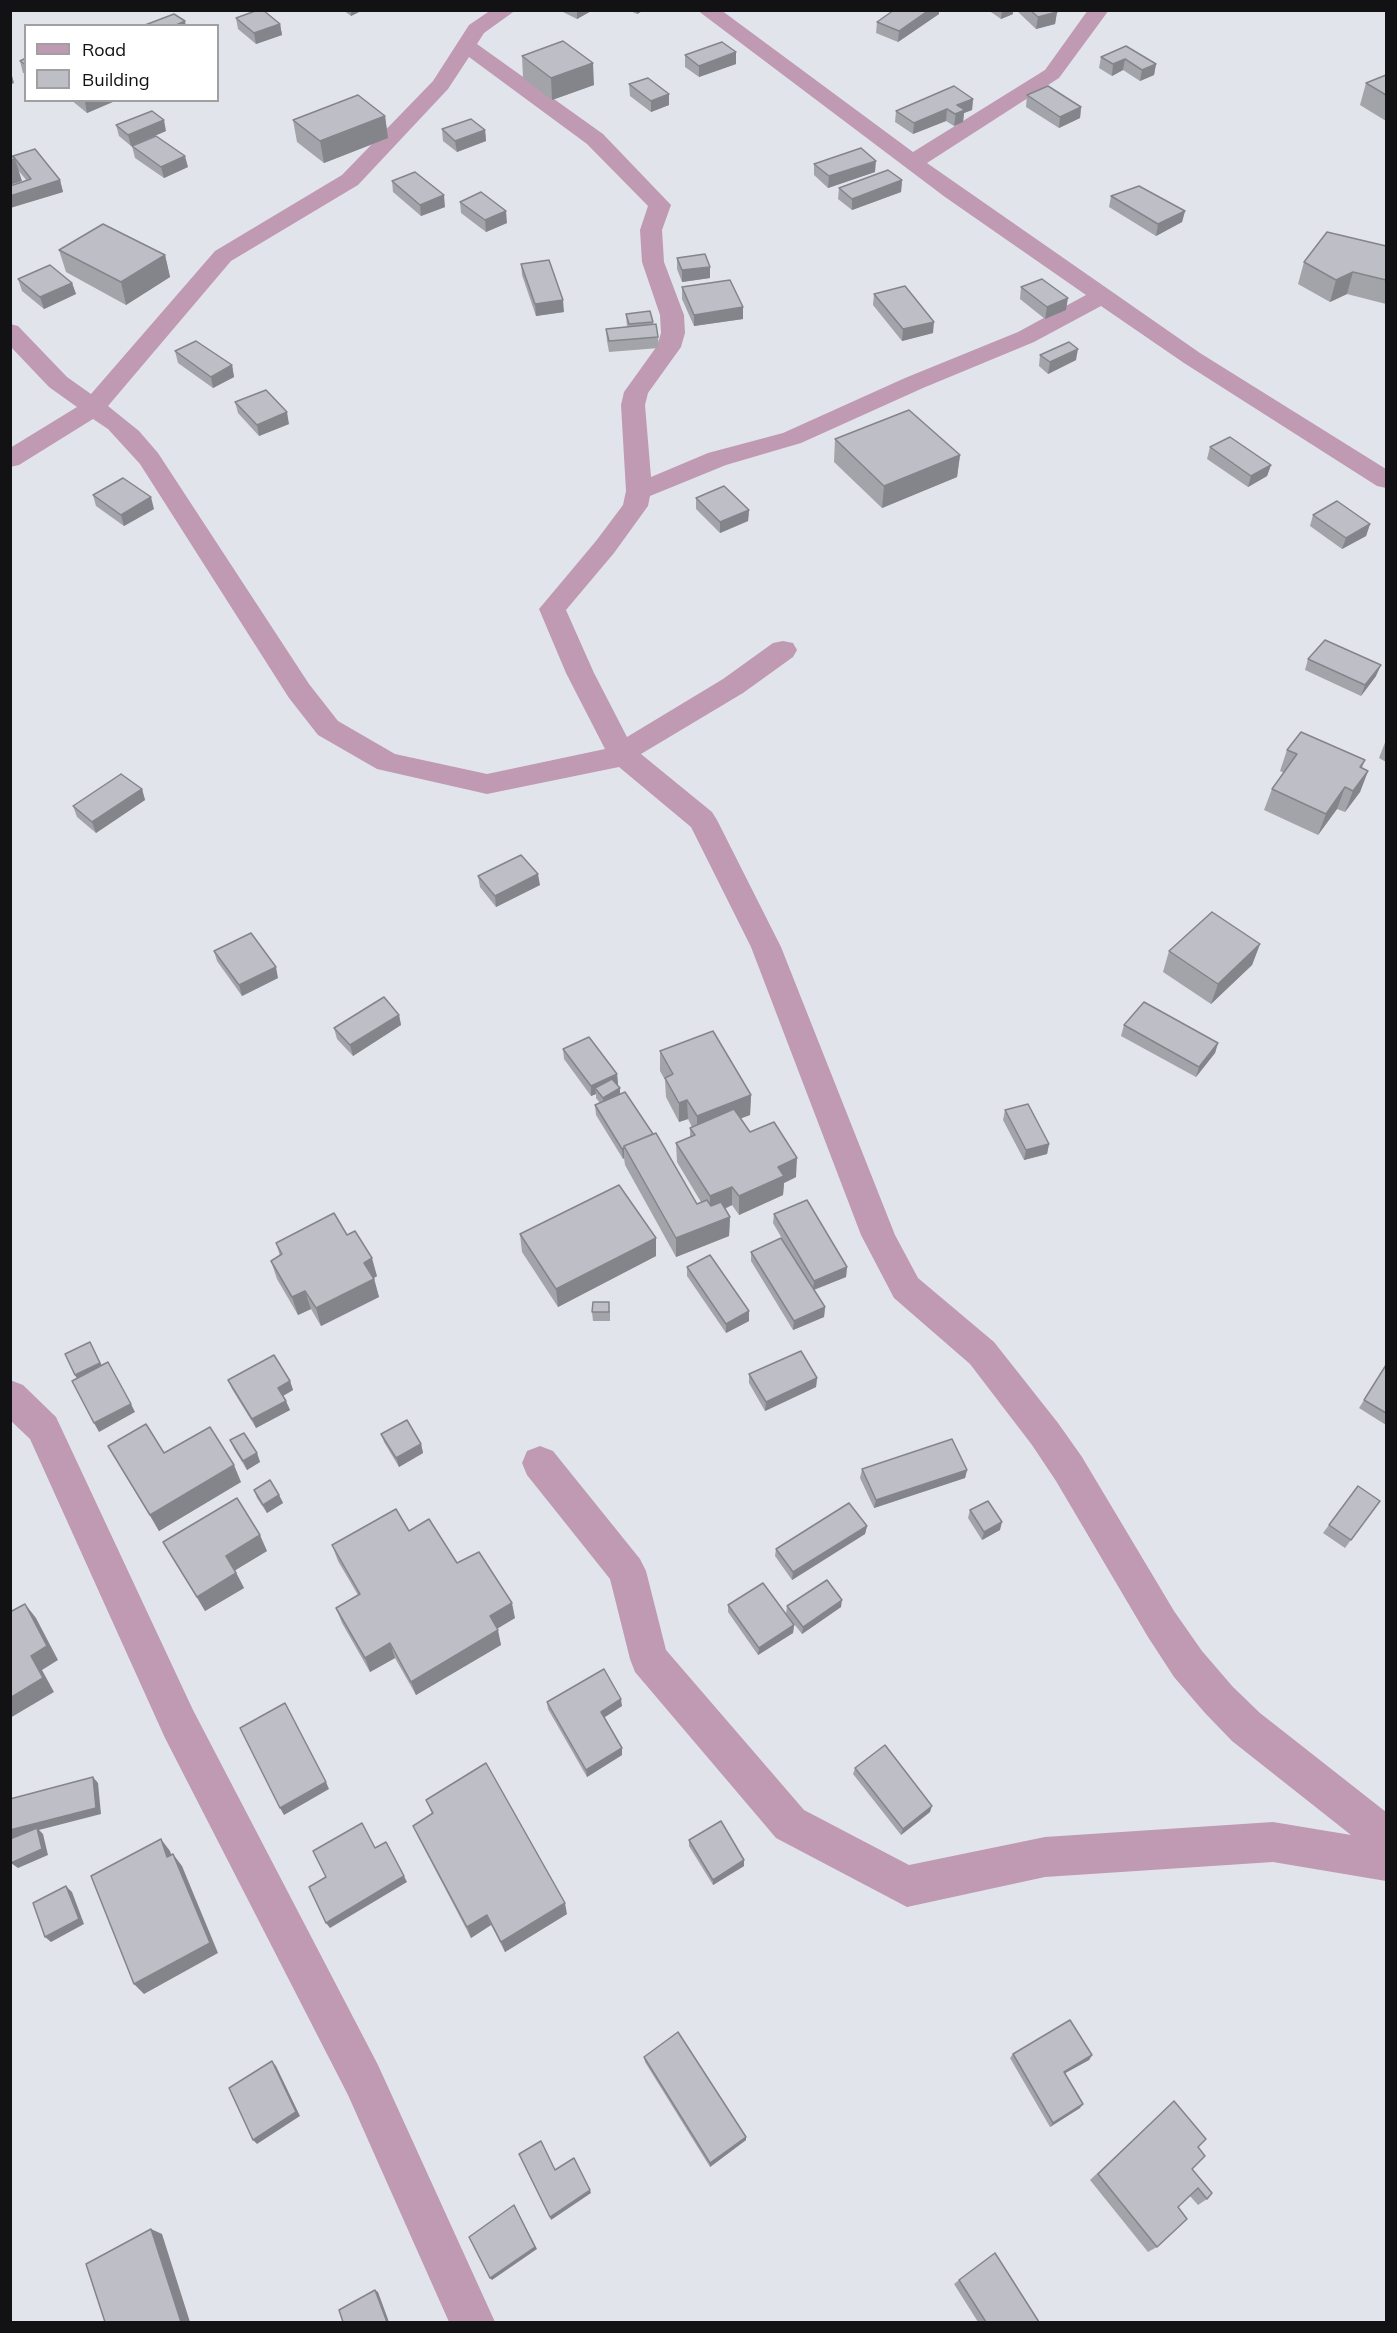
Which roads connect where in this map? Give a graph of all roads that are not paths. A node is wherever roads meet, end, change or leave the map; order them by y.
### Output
1 (506, 10) edge
2 (707, 10) edge
3 (1099, 10) edge
4 (466, 45) junction
5 (913, 162) junction
6 (1102, 296) junction
7 (10, 331) edge
8 (93, 408) junction
9 (10, 459) edge
10 (1386, 480) edge
11 (639, 491) junction
12 (783, 650) dead end
13 (621, 753) junction
14 (10, 1396) edge
15 (540, 1463) dead end
16 (1386, 1837) edge
17 (1386, 1861) edge
18 (472, 2322) edge

1 - 4 street
2 - 5 street
3 - 5 street
4 - 8 street
4 - 11 street
5 - 6 street
6 - 10 street
6 - 11 street
7 - 8 street
8 - 9 street
8 - 13 street
11 - 13 street
12 - 13 street
13 - 16 street
14 - 18 street
15 - 17 street

